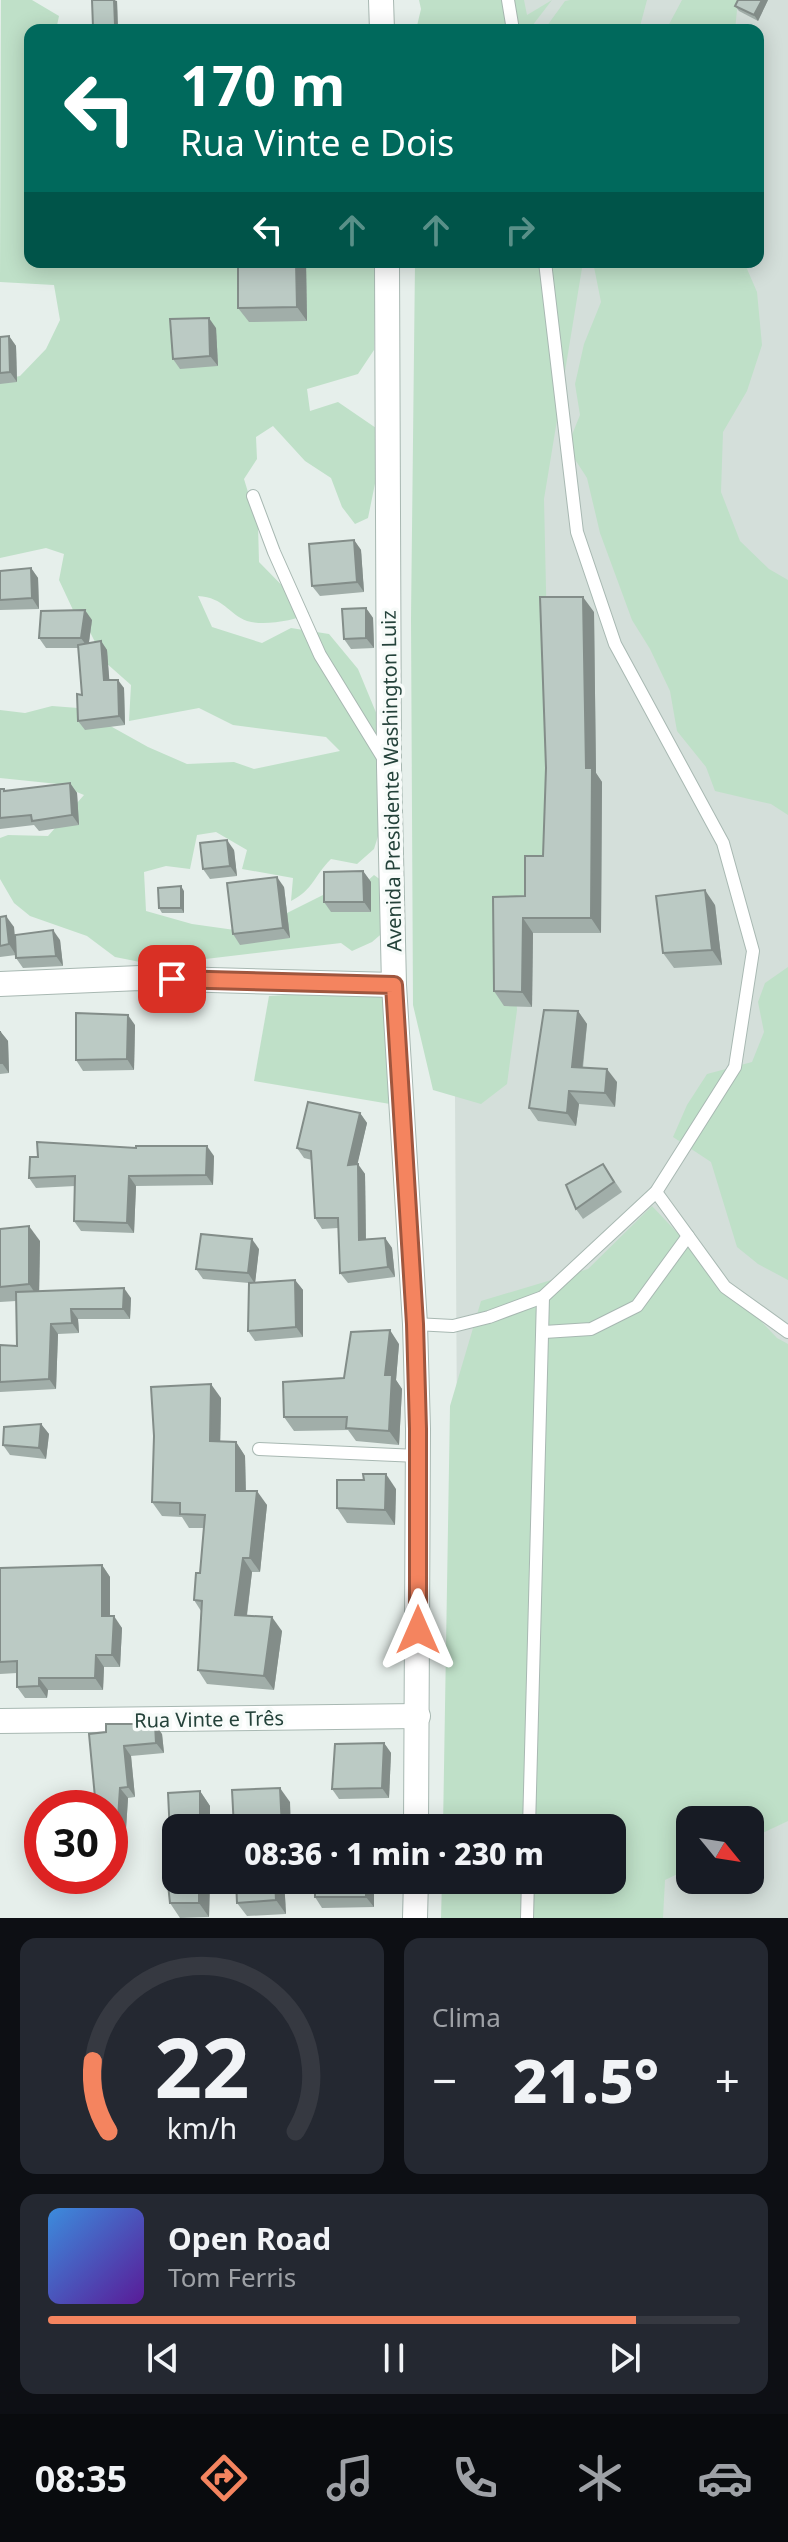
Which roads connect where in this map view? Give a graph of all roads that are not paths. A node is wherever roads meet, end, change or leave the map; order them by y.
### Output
1 (381, 0) edge
2 (508, 0) edge
3 (382, 24) edge
4 (512, 24) edge
5 (387, 268) edge
6 (546, 268) edge
7 (253, 496) dead end
8 (389, 767) junction
9 (0, 984) edge
10 (394, 985) junction
11 (656, 1192) junction
12 (688, 1236) junction
13 (543, 1297) junction
14 (415, 1324) junction
15 (544, 1332) junction
16 (788, 1332) edge
17 (259, 1449) dead end
18 (418, 1456) junction
19 (418, 1716) junction
20 (0, 1721) edge
21 (416, 1814) edge
22 (529, 1814) edge
23 (416, 1894) edge
24 (528, 1894) edge
25 (415, 1918) edge
26 (527, 1918) edge

1 - 3 street
2 - 4 lane
5 - 8 street, Avenida Presidente Washington Luiz
6 - 11 lane
7 - 8 lane
8 - 10 street, Avenida Presidente Washington Luiz
9 - 10 street
10 - 14 street, Avenida Presidente Washington Luiz
11 - 12 lane
11 - 13 lane
12 - 15 lane
12 - 16 lane
13 - 14 lane
13 - 15 lane
14 - 18 street, Avenida Presidente Washington Luiz
15 - 22 lane
17 - 18 lane
18 - 19 street, Avenida Presidente Washington Luiz
19 - 20 street, Rua Vinte e Três
19 - 21 street, Avenida Presidente Washington Luiz
23 - 25 street
24 - 26 lane

